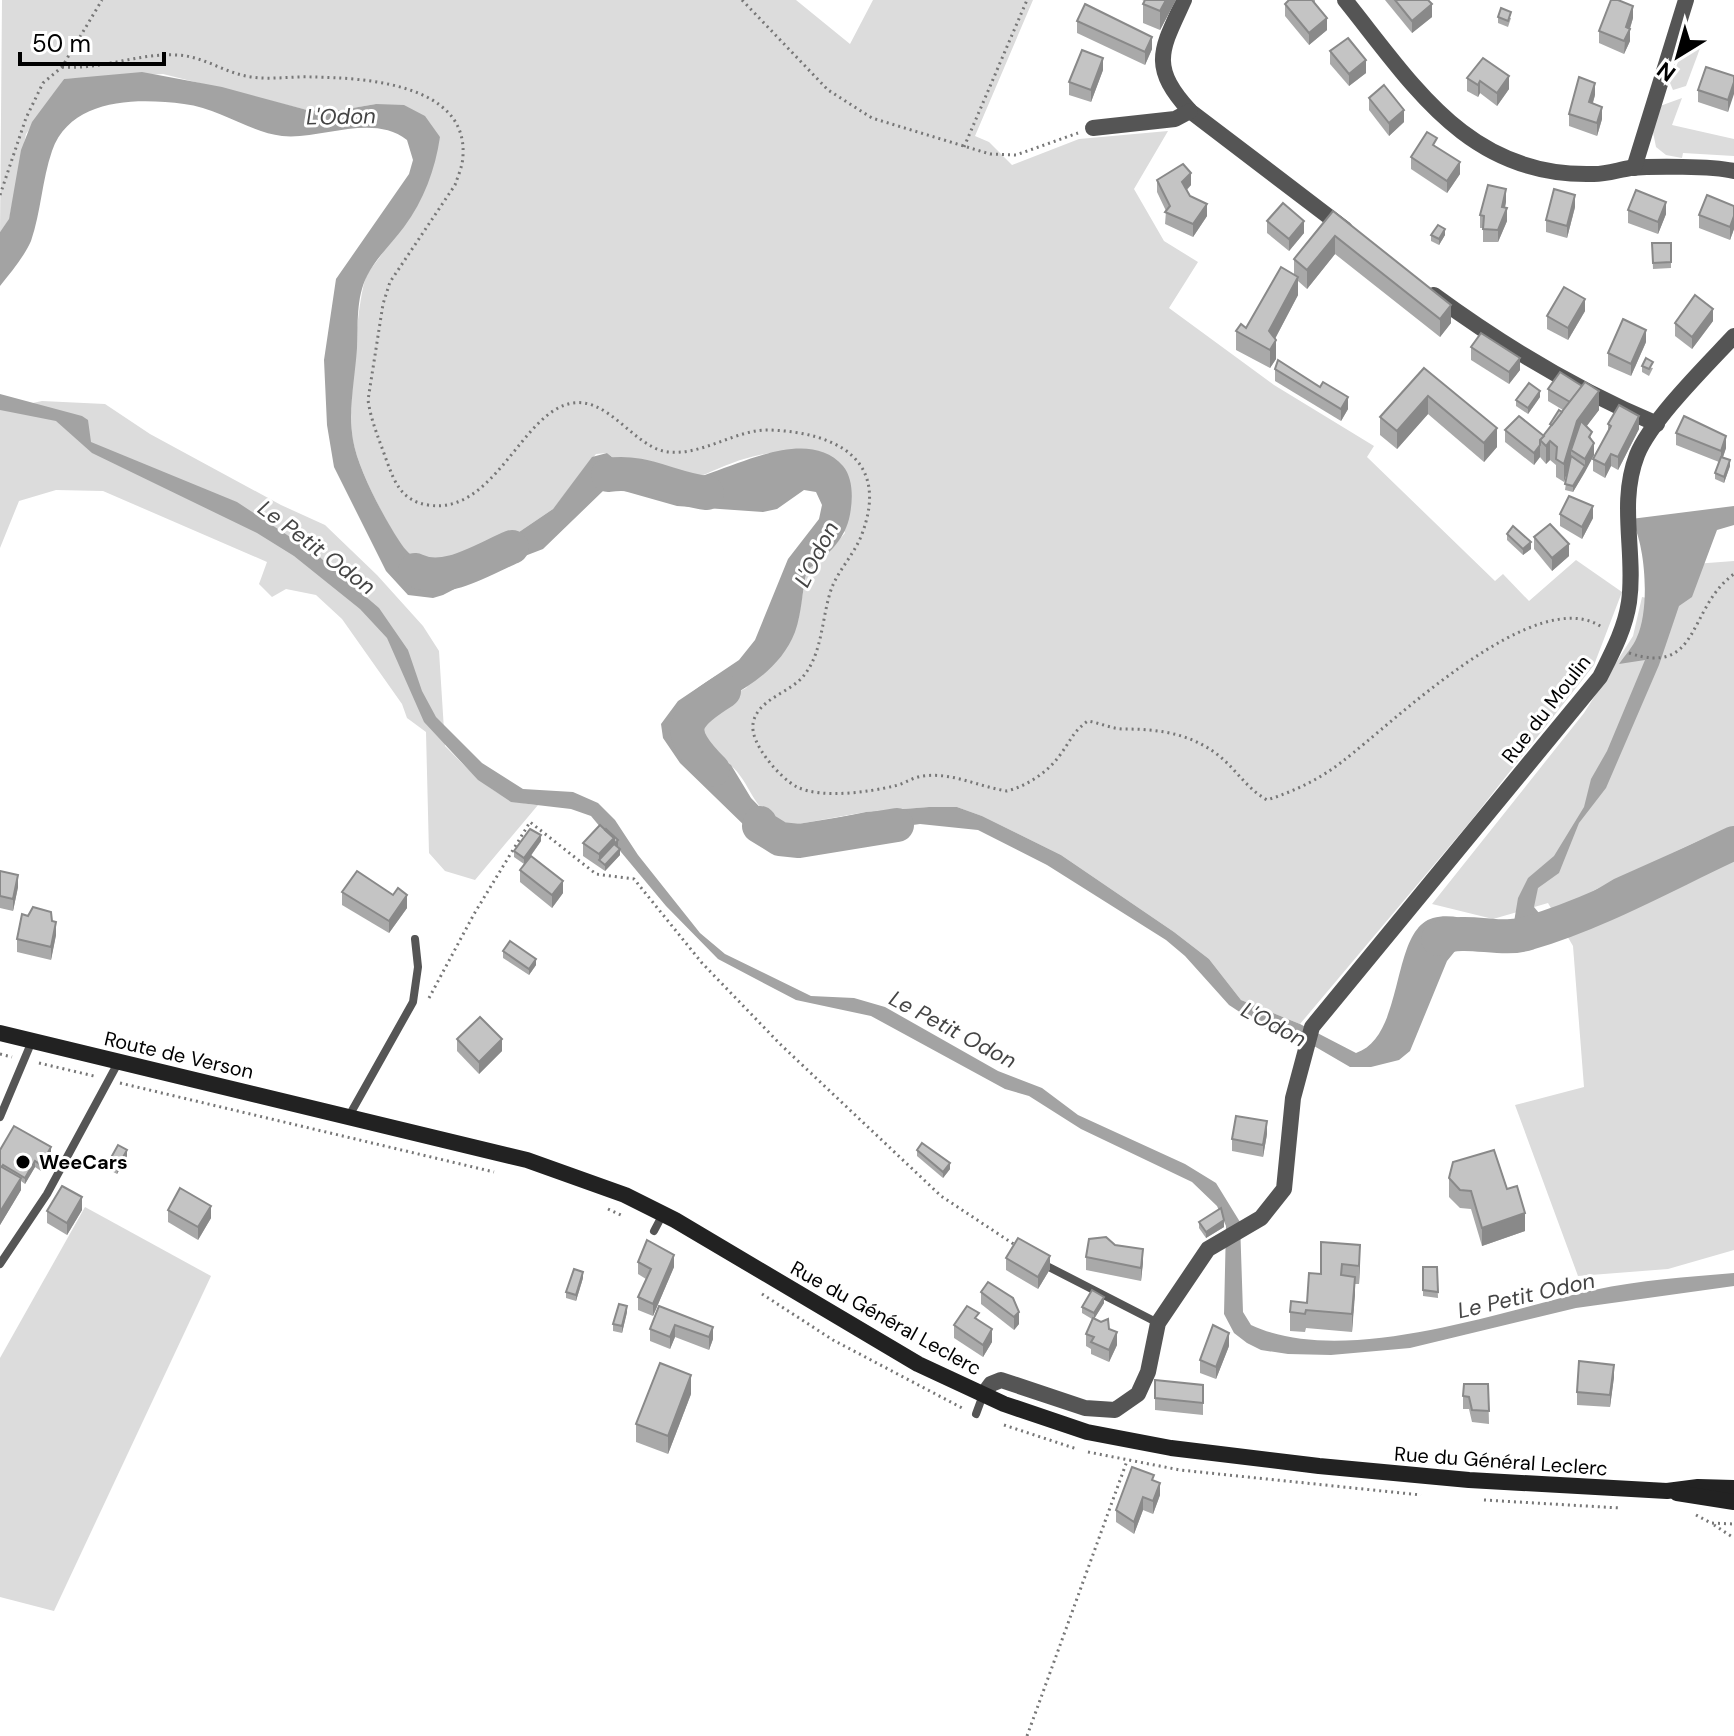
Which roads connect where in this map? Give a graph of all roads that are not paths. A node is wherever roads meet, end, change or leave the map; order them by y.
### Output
1 (1184, 0) edge
2 (1345, 0) edge
3 (1686, 0) edge
4 (1190, 111) junction
5 (1093, 128) road end
6 (1634, 168) junction
7 (1734, 171) edge
8 (1357, 238) edge
9 (1416, 282) edge
10 (1734, 336) edge
11 (1657, 424) junction
12 (415, 939) dead end
13 (0, 1033) edge
14 (32, 1041) junction
15 (119, 1061) junction
16 (349, 1116) junction
17 (0, 1117) edge
18 (663, 1214) junction
19 (654, 1231) road end
20 (0, 1264) edge
21 (1045, 1265) edge
22 (1158, 1323) junction
23 (983, 1395) junction
24 (976, 1414) road end
25 (1734, 1488) edge
26 (1667, 1491) junction
27 (1734, 1502) edge

1 - 4 street
2 - 6 street
3 - 6 street
4 - 5 street
4 - 8 street
6 - 7 street
9 - 11 street
10 - 11 street, Rue du Moulin
11 - 22 street, Rue du Moulin
12 - 16 lane
13 - 14 main road, Route de Verson
14 - 15 main road, Route de Verson
14 - 17 lane
15 - 16 main road, Route de Verson
15 - 20 lane
16 - 18 main road, Rue du Général Leclerc
18 - 19 lane
18 - 23 main road, Rue du Général Leclerc
21 - 22 lane
22 - 23 street
23 - 24 lane
23 - 26 main road, Rue du Général Leclerc
25 - 26 main road, Rue du Général Leclerc
26 - 27 main road, Rue du Général Leclerc

